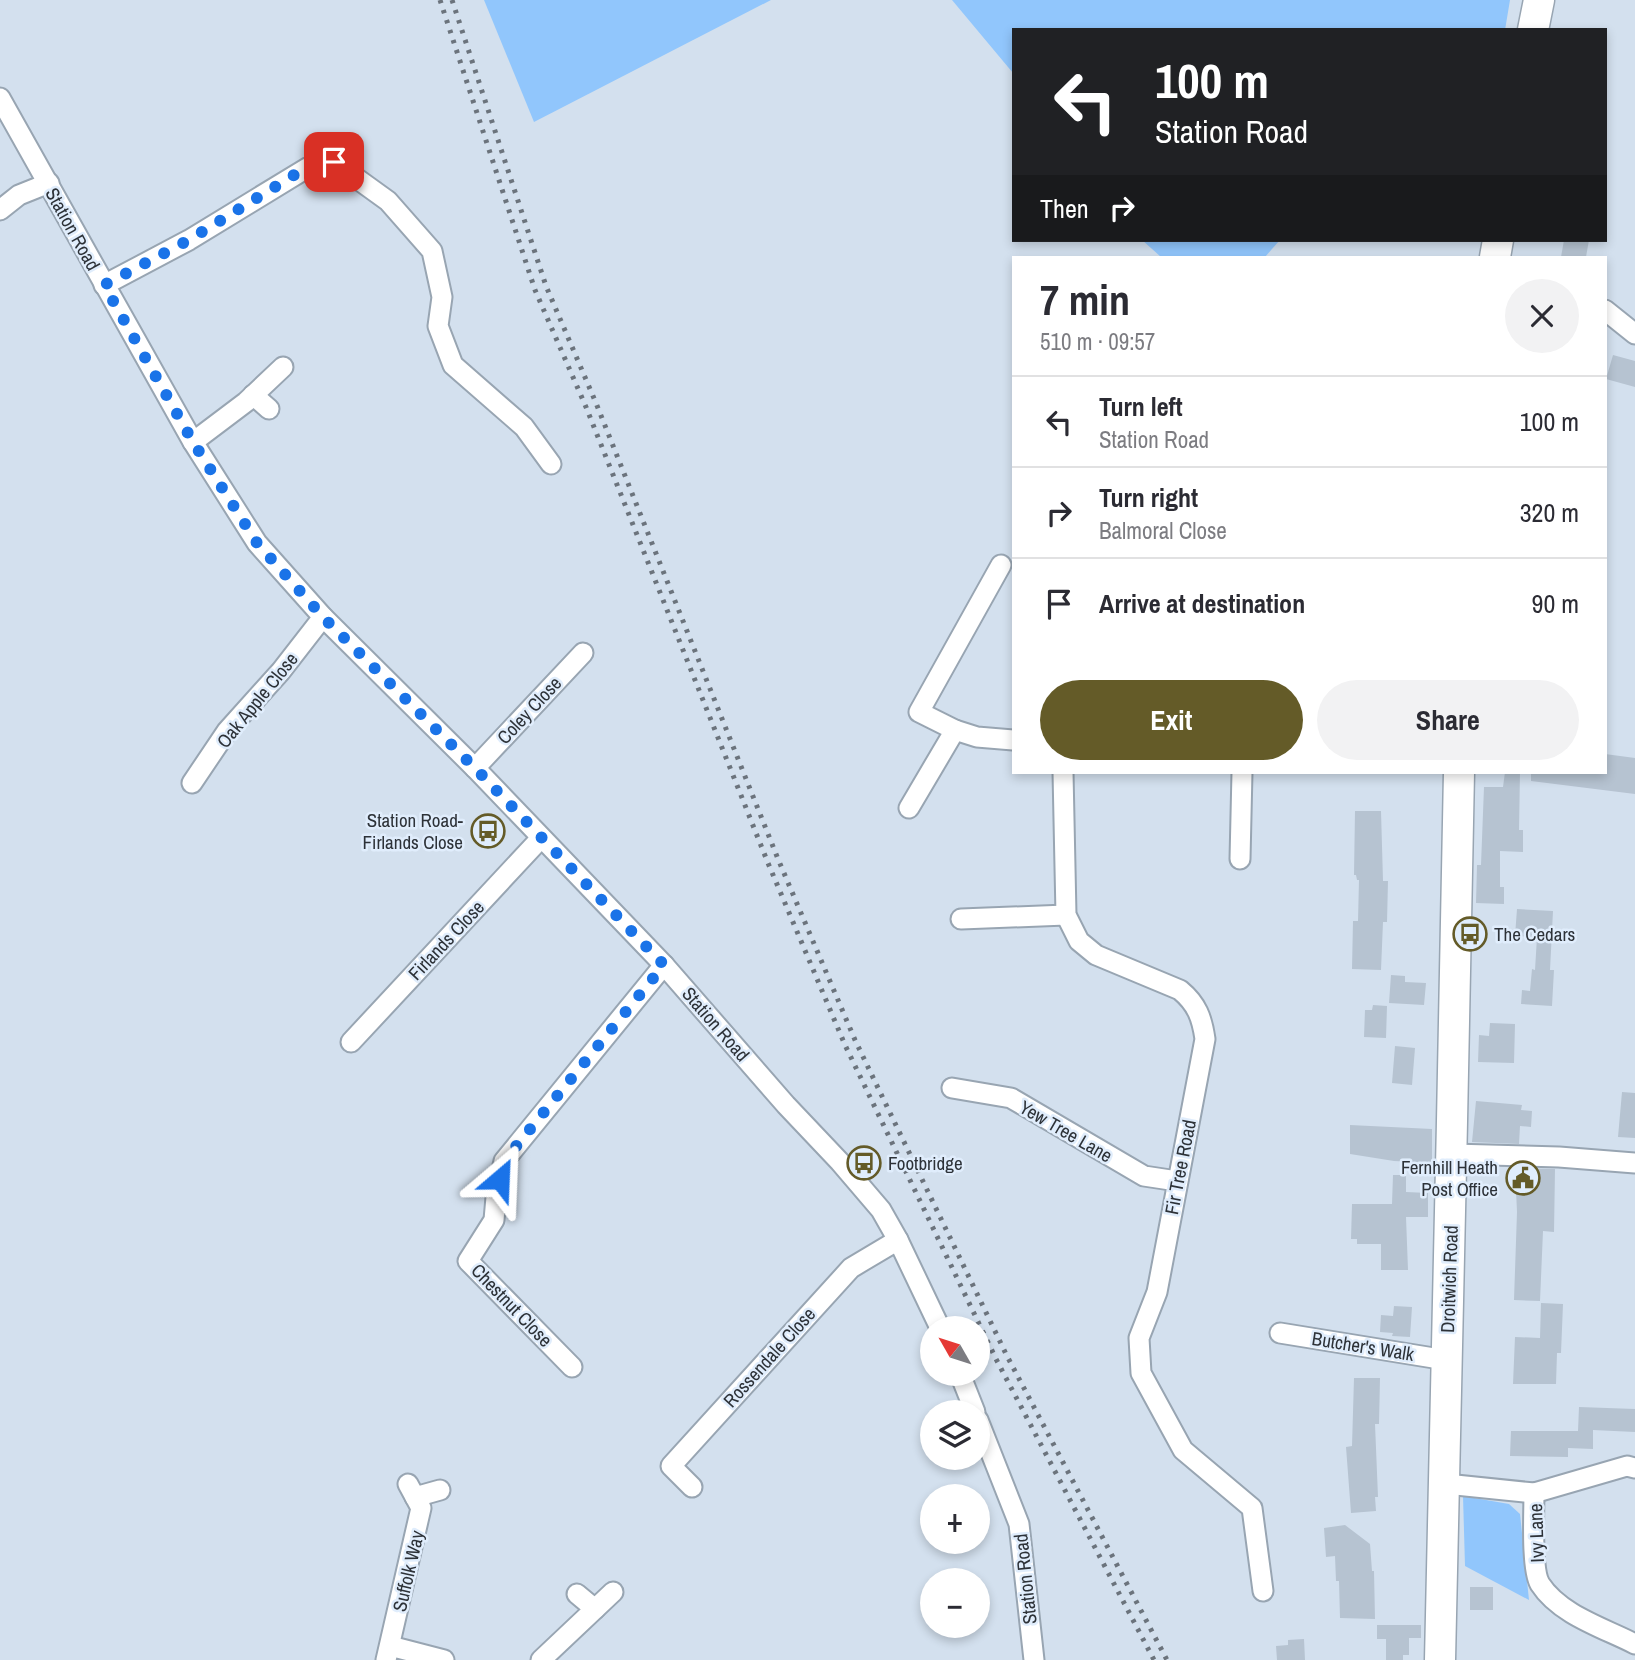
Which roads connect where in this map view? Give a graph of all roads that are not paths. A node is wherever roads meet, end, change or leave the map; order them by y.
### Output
1 (1539, 0) edge
2 (1533, 28) edge
3 (0, 98) edge
4 (49, 183) junction
5 (0, 211) edge
6 (104, 285) junction
7 (1607, 312) edge
8 (1635, 334) edge
9 (283, 367) dead end
10 (253, 395) junction
11 (269, 409) dead end
12 (193, 442) junction
13 (551, 464) dead end
14 (1001, 565) dead end
15 (323, 617) junction
16 (583, 653) dead end
17 (955, 730) junction
18 (1012, 740) edge
19 (475, 768) junction
20 (1063, 774) edge
21 (1242, 774) edge
22 (1459, 774) edge
23 (192, 783) dead end
24 (909, 808) dead end
25 (541, 838) junction
26 (1240, 859) dead end
27 (1066, 915) junction
28 (961, 919) dead end
29 (664, 965) junction
30 (351, 1042) dead end
31 (953, 1088) dead end
32 (1452, 1154) junction
33 (1635, 1163) edge
34 (1177, 1181) junction
35 (898, 1240) junction
36 (934, 1316) edge
37 (1280, 1333) dead end
38 (1446, 1360) junction
39 (572, 1367) dead end
40 (990, 1450) edge
41 (1635, 1468) edge
42 (1446, 1484) junction
43 (692, 1487) dead end
44 (440, 1490) dead end
45 (1534, 1493) junction
46 (1263, 1591) dead end
47 (613, 1592) dead end
48 (577, 1594) dead end
49 (595, 1609) junction
50 (1635, 1644) edge
51 (388, 1653) edge
52 (444, 1660) edge
53 (541, 1660) edge
54 (1034, 1660) edge
55 (1440, 1660) edge

1 - 2 main road
3 - 4 street, Station Road
4 - 5 street
4 - 6 street, Station Road
6 - 12 street, Station Road
6 - 13 street
7 - 8 street
9 - 10 street
10 - 11 street
10 - 12 street
12 - 15 street, Station Road
14 - 17 street
15 - 19 street, Station Road
15 - 23 street, Oak Apple Close
16 - 19 street, Coley Close
17 - 18 street
17 - 24 street
19 - 25 street, Station Road
20 - 27 street, Fir Tree Road
21 - 26 street
22 - 32 main road, Droitwich Road
25 - 29 street, Station Road
25 - 30 street, Firlands Close
27 - 28 street
27 - 34 street, Fir Tree Road
29 - 35 street, Station Road
29 - 39 street, Chestnut Close
31 - 34 street, Yew Tree Lane
32 - 33 street
32 - 38 main road, Droitwich Road
34 - 46 street, Fir Tree Road
35 - 36 street, Station Road
35 - 43 street, Rossendale Close
37 - 38 street, Butcher's Walk
38 - 42 main road, Droitwich Road
40 - 54 street, Station Road
41 - 45 street
42 - 45 street
42 - 55 main road, Droitwich Road
44 - 51 street, Suffolk Way
45 - 50 street, Ivy Lane
47 - 49 street
48 - 49 street
49 - 53 street
51 - 52 street

